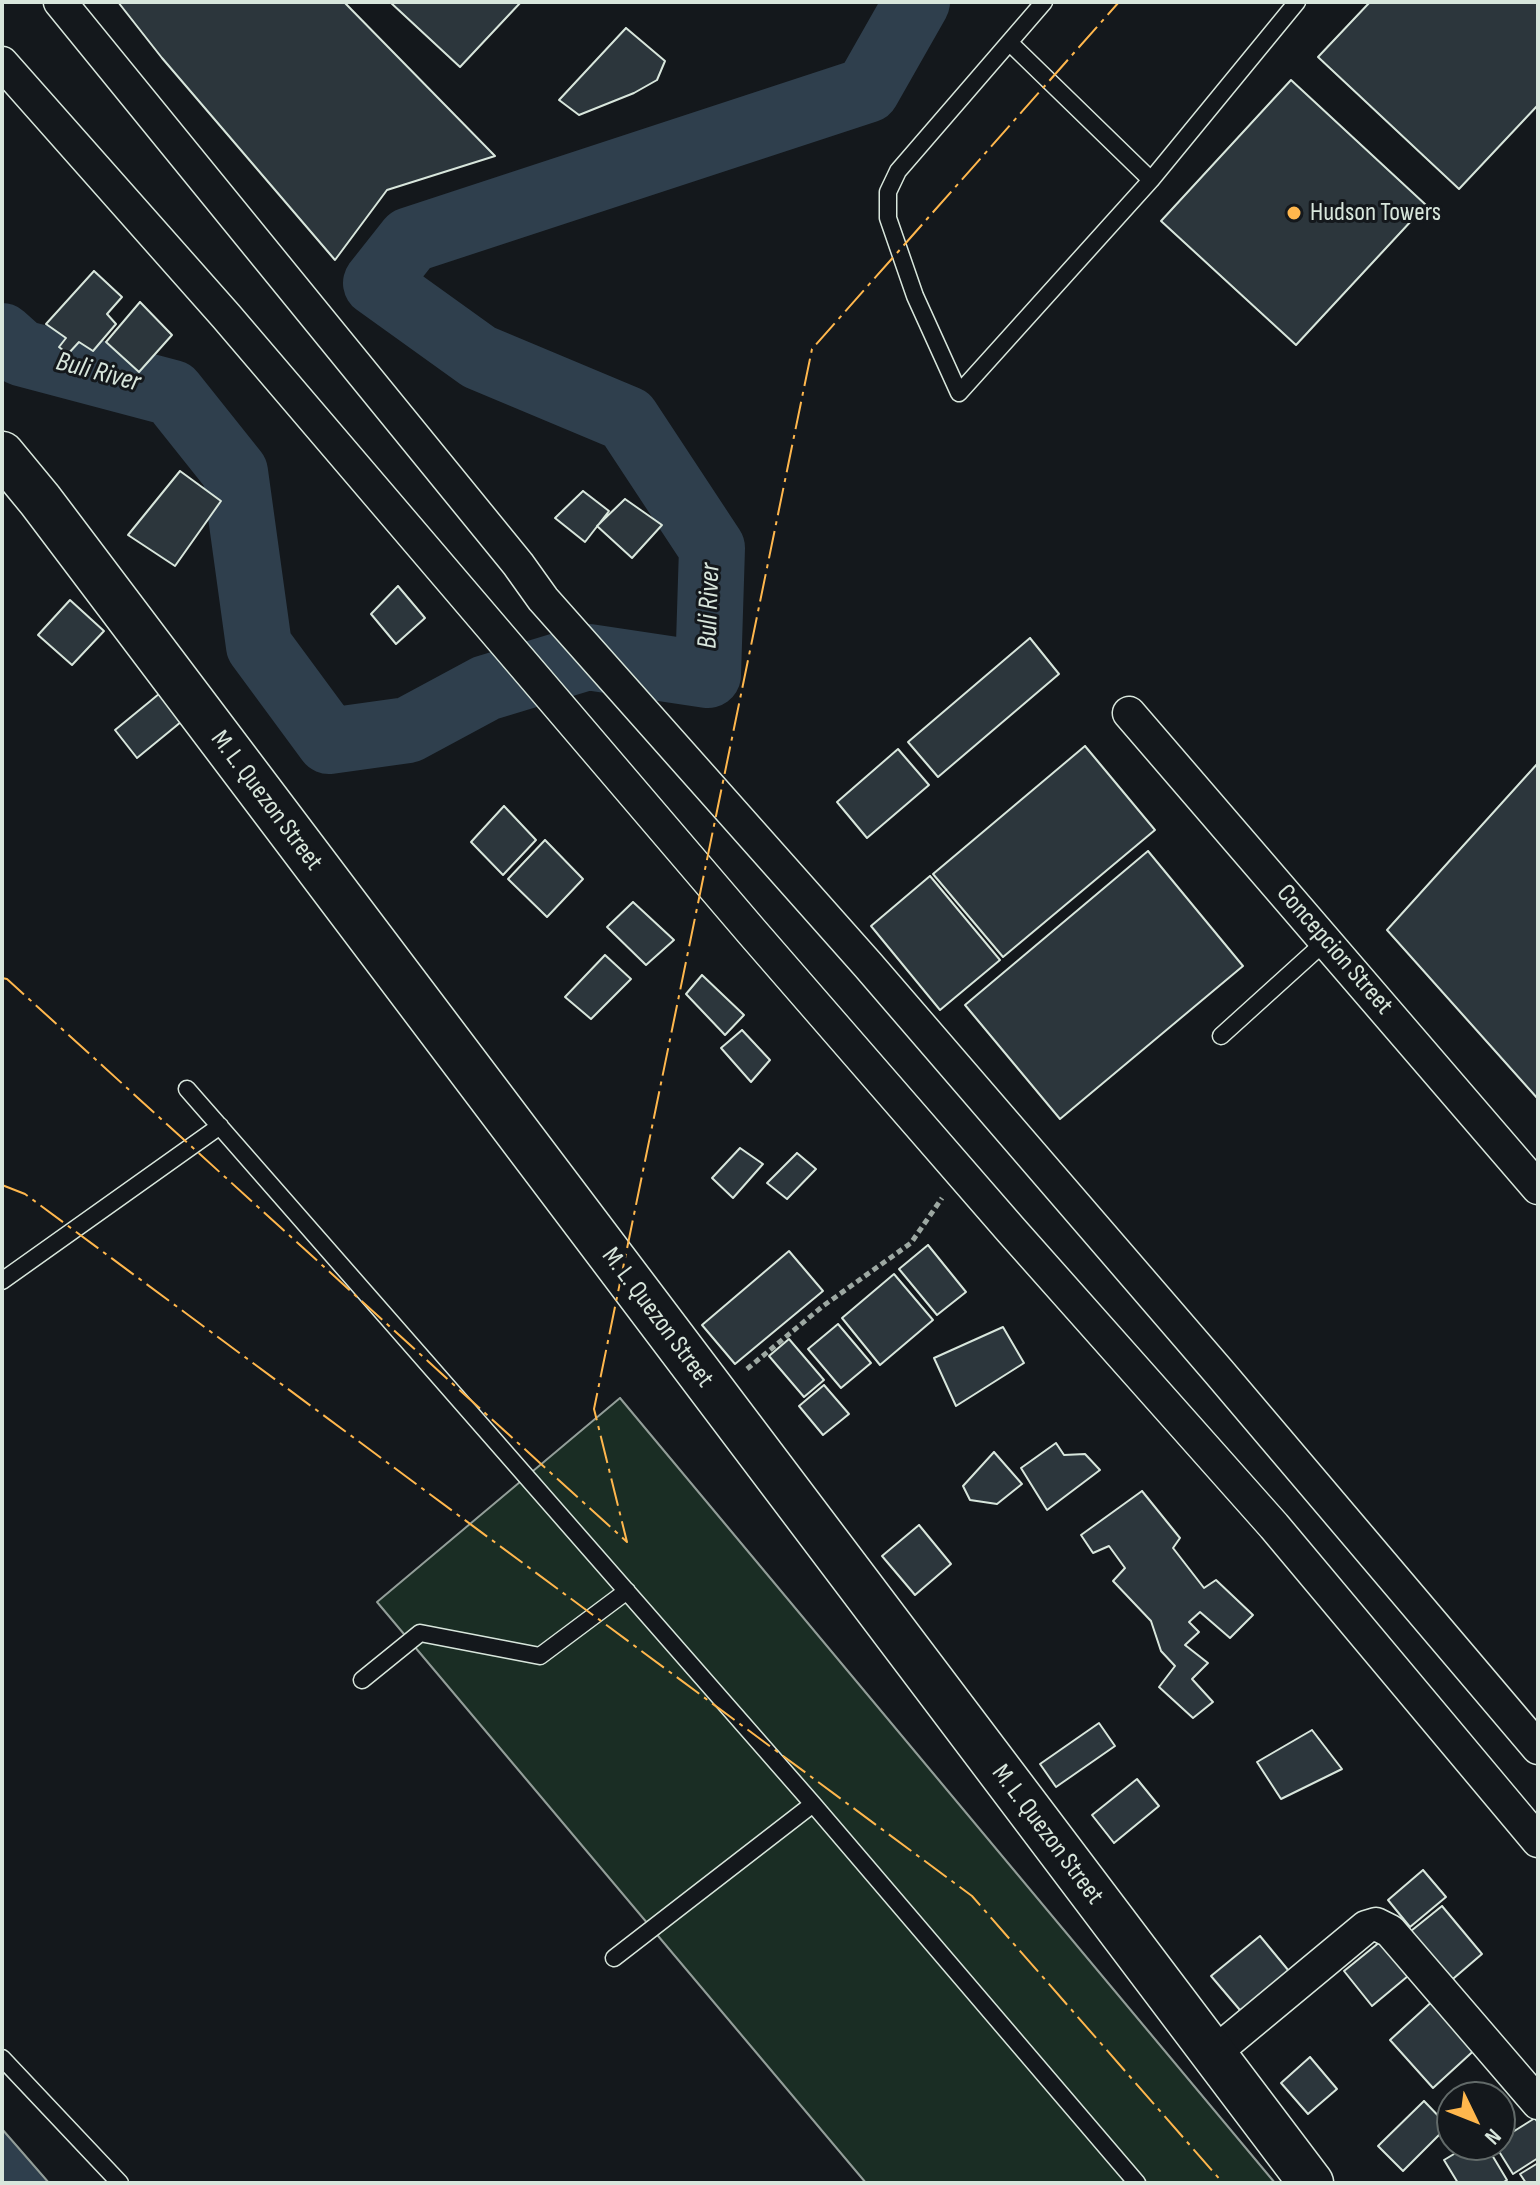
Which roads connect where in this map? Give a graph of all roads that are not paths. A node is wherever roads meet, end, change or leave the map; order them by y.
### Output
1 (60, 2) edge
2 (1044, 2) edge
3 (1297, 2) edge
4 (1010, 43) junction
5 (2, 63) edge
6 (1151, 180) junction
7 (2, 454) edge
8 (1129, 713) dead end
9 (1326, 941) junction
10 (1221, 1036) dead end
11 (187, 1089) dead end
12 (220, 1126) junction
13 (1538, 1188) edge
14 (2, 1281) edge
15 (627, 1591) junction
16 (362, 1680) dead end
17 (1538, 1748) edge
18 (813, 1804) junction
19 (1538, 1841) edge
20 (614, 1958) dead end
21 (1213, 2054) junction
22 (2, 2058) edge
23 (1538, 2103) edge
24 (120, 2183) edge
25 (1137, 2183) edge
26 (1311, 2183) edge

1 - 17 street
2 - 4 lane
3 - 6 lane
4 - 6 lane
4 - 6 lane
5 - 19 street
7 - 21 main road, M. L. Quezon Street
8 - 9 street, Concepcion Street
9 - 10 lane
9 - 13 street, Concepcion Street
11 - 12 lane
12 - 14 lane
12 - 15 lane
15 - 16 lane
15 - 18 lane
18 - 20 lane
18 - 25 lane
21 - 23 street
21 - 26 main road, M. L. Quezon Street
22 - 24 lane

